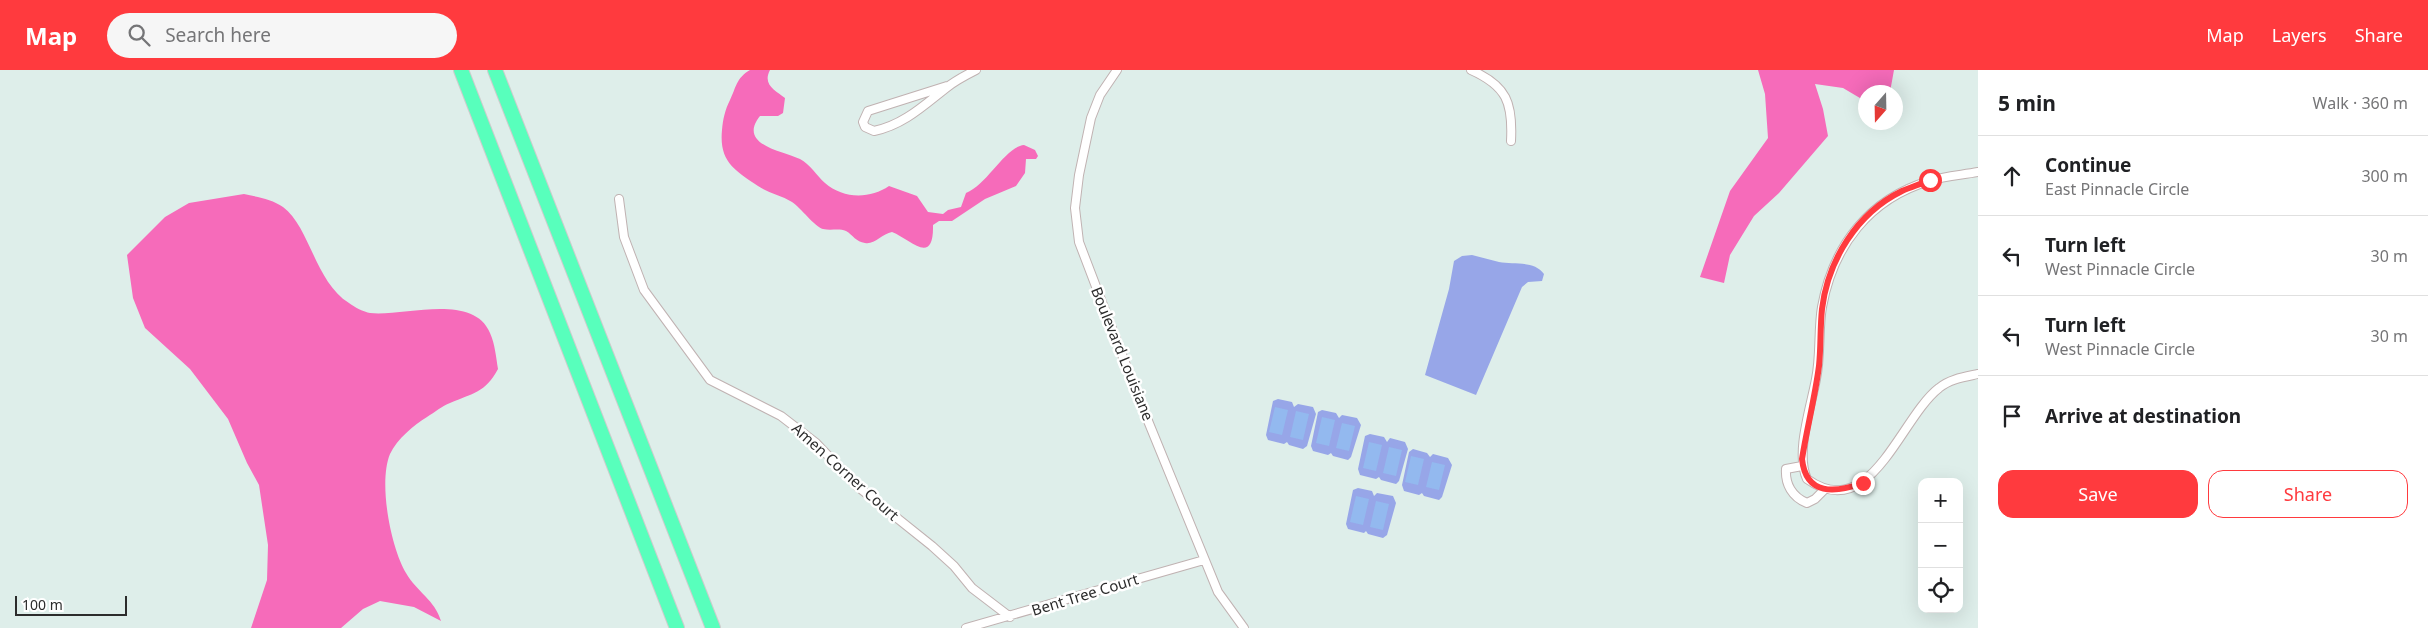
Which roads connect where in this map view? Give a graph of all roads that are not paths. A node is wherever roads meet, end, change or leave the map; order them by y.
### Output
1 (461, 70) edge
2 (495, 70) edge
3 (976, 70) edge
4 (1117, 70) edge
5 (1471, 70) edge
6 (1489, 74) edge
7 (947, 86) junction
8 (1511, 141) dead end
9 (1978, 172) edge
10 (619, 200) dead end
11 (1978, 374) edge
12 (1802, 466) junction
13 (1825, 489) junction
14 (1204, 560) junction
15 (1010, 617) junction
16 (677, 628) edge
17 (713, 628) edge
18 (966, 628) edge
19 (1244, 628) edge

1 - 16 highway
2 - 17 highway
3 - 7 street
4 - 14 street, Boulevard Louisiane
5 - 6 street
6 - 8 street
7 - 7 street
9 - 12 street
10 - 15 street, Amen Corner Court
11 - 13 street
12 - 13 street
12 - 13 street
14 - 15 street, Bent Tree Court
14 - 19 street, Boulevard Louisiane
15 - 18 street, Bent Tree Court

